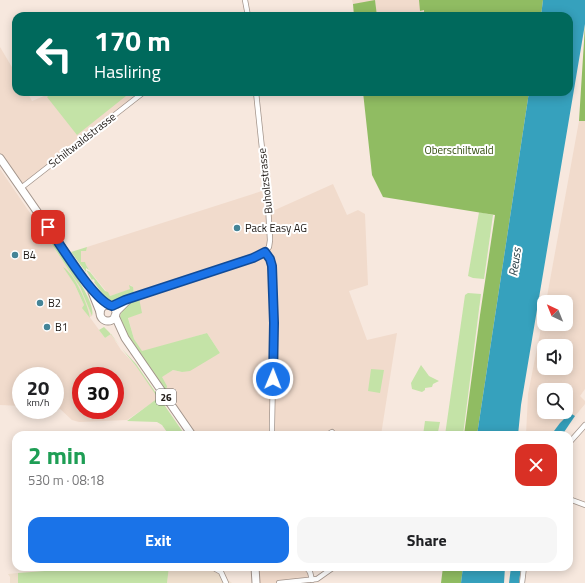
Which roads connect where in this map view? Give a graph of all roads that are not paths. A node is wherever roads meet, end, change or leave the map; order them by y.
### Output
1 (246, 0) edge
2 (248, 12) edge
3 (139, 96) edge
4 (256, 96) edge
5 (0, 158) edge
6 (21, 188) junction
7 (265, 252) junction
8 (88, 285) junction
9 (133, 297) junction
10 (110, 305) junction
11 (100, 312) junction
12 (116, 315) junction
13 (108, 321) junction
14 (125, 338) junction
15 (585, 425) edge
16 (189, 431) edge
17 (272, 431) edge
18 (573, 438) edge
19 (573, 500) edge
20 (585, 505) edge
21 (219, 571) edge
22 (255, 571) edge
23 (309, 571) edge
24 (329, 571) edge
25 (524, 571) edge
26 (316, 581) edge
27 (226, 583) edge
28 (256, 583) edge
29 (279, 583) edge
30 (522, 583) edge

1 - 2 street
3 - 6 street, Schiltwaldstrasse
4 - 7 street, Buholzstrasse
5 - 6 main road
6 - 8 main road
7 - 9 street
7 - 17 street
8 - 10 main road
8 - 11 main road
9 - 10 street
9 - 12 street
10 - 11 main road
10 - 12 main road
11 - 13 main road
12 - 13 main road
12 - 14 main road, 26
13 - 14 main road, 26
14 - 16 main road, 26
15 - 18 street
19 - 20 street
21 - 27 street
22 - 28 main road
23 - 26 street
24 - 26 street
25 - 30 street
26 - 29 street

